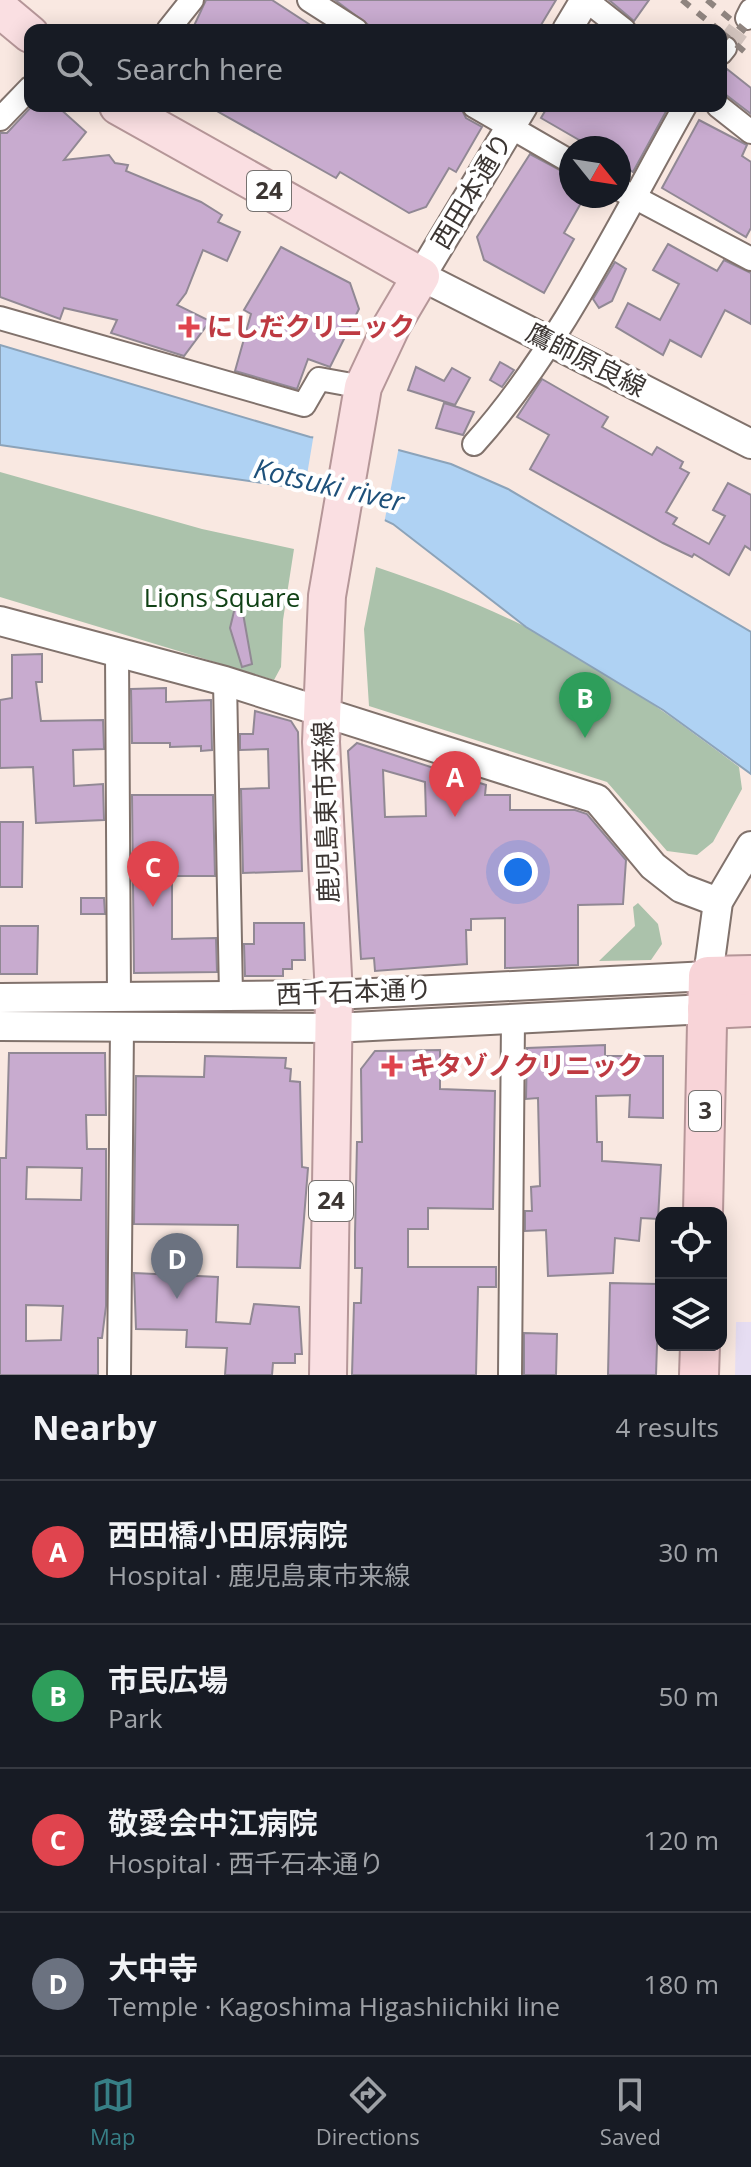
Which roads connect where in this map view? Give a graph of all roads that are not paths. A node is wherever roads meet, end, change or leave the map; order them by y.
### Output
1 (192, 0) edge
2 (309, 0) edge
3 (585, 0) edge
4 (0, 9) edge
5 (173, 24) edge
6 (347, 24) edge
7 (571, 24) edge
8 (616, 24) edge
9 (24, 29) edge
10 (24, 94) edge
11 (129, 112) edge
12 (681, 112) edge
13 (726, 112) edge
14 (516, 117) edge
15 (0, 119) edge
16 (751, 132) edge
17 (559, 152) edge
18 (631, 187) edge
19 (631, 195) edge
20 (619, 208) edge
21 (751, 259) edge
22 (421, 276) junction
23 (0, 318) edge
24 (550, 341) junction
25 (360, 404) junction
26 (474, 444) dead end
27 (751, 444) edge
28 (0, 621) edge
29 (117, 653) junction
30 (225, 681) junction
31 (322, 710) junction
32 (751, 846) edge
33 (718, 902) junction
34 (751, 975) edge
35 (708, 992) junction
36 (231, 995) junction
37 (119, 997) junction
38 (0, 998) edge
39 (751, 1007) edge
40 (333, 1011) junction
41 (513, 1019) junction
42 (0, 1026) edge
43 (122, 1026) junction
44 (703, 1207) edge
45 (700, 1351) edge
46 (119, 1375) edge
47 (328, 1375) edge
48 (510, 1375) edge
49 (699, 1375) edge

1 - 5 street
2 - 6 street
3 - 7 street
3 - 8 street
4 - 9 main road
10 - 15 street
11 - 22 main road, 24
12 - 18 street
13 - 16 street
14 - 17 street
14 - 22 street, 西田本通り
19 - 21 street
20 - 24 street
22 - 24 street, 鷹師原良線
22 - 25 main road, 24
23 - 25 street
24 - 26 street
24 - 27 street, 鷹師原良線
25 - 31 main road, 鹿児島東市来線 / 24
28 - 29 street
29 - 30 street
29 - 37 street
30 - 31 street
30 - 36 street
31 - 33 street
31 - 40 main road, 鹿児島東市来線 / 24
32 - 33 street
33 - 35 street
34 - 35 highway
35 - 39 highway
35 - 40 street, 西千石本通り
35 - 41 street, 西千石本通り
35 - 44 highway, 3
36 - 37 street, 西千石本通り
36 - 40 street, 西千石本通り
37 - 38 street, 西千石本通り
40 - 41 street, 西千石本通り
40 - 43 street, 西千石本通り
40 - 47 main road, 24
41 - 48 street
42 - 43 street, 西千石本通り
43 - 46 street
45 - 49 highway

